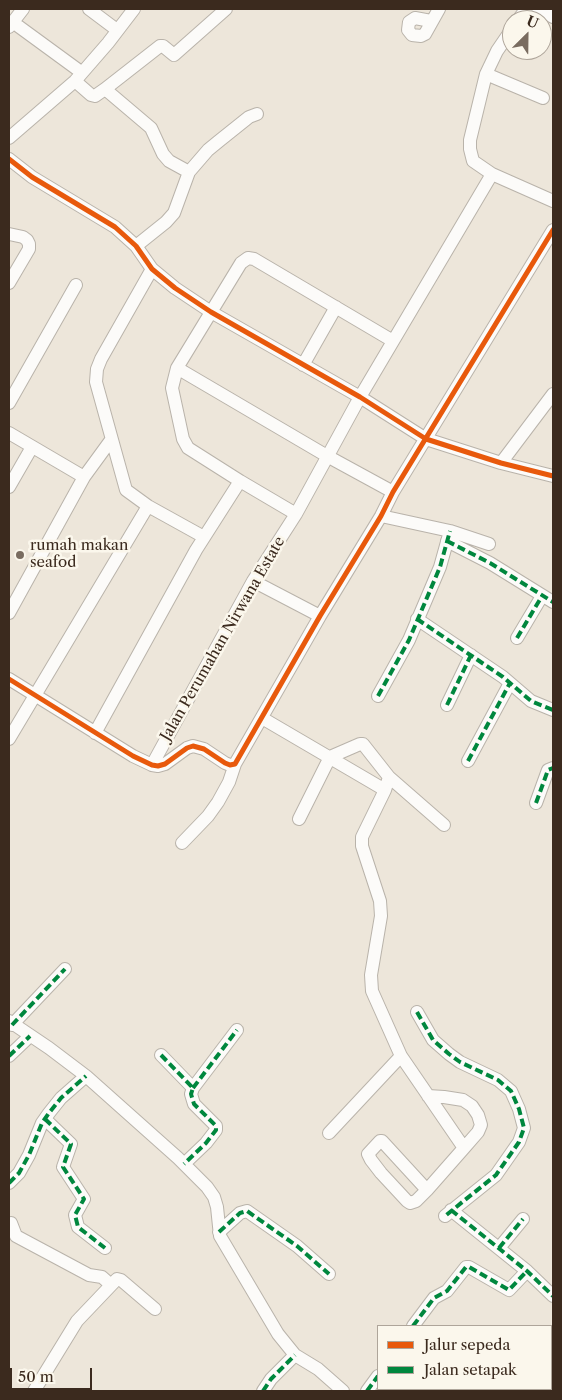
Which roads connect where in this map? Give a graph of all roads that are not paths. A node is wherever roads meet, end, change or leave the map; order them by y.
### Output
1 (24, 9) edge
2 (89, 9) edge
3 (134, 9) edge
4 (226, 9) edge
5 (439, 9) edge
6 (538, 9) edge
7 (553, 17) edge
8 (431, 21) dead end
9 (11, 25) edge
10 (117, 30) junction
11 (502, 44) edge
12 (486, 74) junction
13 (78, 76) junction
14 (105, 89) junction
15 (542, 98) dead end
16 (257, 114) dead end
17 (9, 138) edge
18 (9, 159) edge
19 (189, 172) junction
20 (492, 174) junction
21 (553, 201) edge
22 (553, 230) edge
23 (9, 234) edge
24 (136, 246) junction
25 (152, 269) junction
26 (9, 284) edge
27 (76, 285) dead end
28 (336, 307) junction
29 (211, 312) junction
30 (393, 341) junction
31 (303, 365) junction
32 (177, 368) junction
33 (553, 394) edge
34 (360, 397) junction
35 (9, 402) edge
36 (9, 433) edge
37 (426, 439) junction
38 (111, 440) junction
39 (32, 447) junction
40 (327, 456) junction
41 (502, 462) junction
42 (553, 476) edge
43 (84, 478) junction
44 (240, 481) junction
45 (9, 487) edge
46 (394, 492) junction
47 (148, 506) junction
48 (296, 514) junction
49 (381, 516) junction
50 (449, 536) junction
51 (204, 537) junction
52 (489, 544) dead end
53 (254, 581) junction
54 (548, 599) edge
55 (9, 612) edge
56 (320, 616) junction
57 (417, 619) junction
58 (517, 638) dead end
59 (471, 655) junction
60 (9, 680) edge
61 (510, 683) junction
62 (36, 695) junction
63 (378, 696) dead end
64 (447, 705) dead end
65 (553, 710) edge
66 (262, 718) junction
67 (95, 733) junction
68 (9, 739) edge
69 (330, 757) junction
70 (468, 761) dead end
71 (235, 764) junction
72 (152, 765) junction
73 (553, 768) edge
74 (389, 777) junction
75 (385, 790) junction
76 (536, 803) dead end
77 (299, 819) dead end
78 (444, 825) dead end
79 (182, 843) dead end
80 (65, 969) dead end
81 (417, 1012) dead end
82 (10, 1023) edge
83 (236, 1030) dead end
84 (30, 1036) junction
85 (161, 1055) dead end
86 (9, 1056) edge
87 (401, 1056) junction
88 (86, 1076) junction
89 (193, 1088) junction
90 (428, 1096) junction
91 (45, 1119) junction
92 (329, 1133) dead end
93 (464, 1148) junction
94 (184, 1164) junction
95 (9, 1183) edge
96 (426, 1190) junction
97 (522, 1219) dead end
98 (10, 1223) dead end
99 (219, 1232) junction
100 (105, 1248) dead end
101 (499, 1248) junction
102 (528, 1271) junction
103 (329, 1274) dead end
104 (111, 1285) junction
105 (553, 1296) edge
106 (155, 1309) dead end
107 (414, 1325) edge
108 (294, 1355) junction
109 (377, 1377) edge
110 (34, 1391) edge
111 (263, 1391) edge
112 (343, 1391) edge
113 (367, 1391) edge

1 - 9 street
2 - 10 street
3 - 10 street
4 - 14 street
5 - 8 street
6 - 7 street
9 - 13 street
10 - 13 street
11 - 12 street
12 - 15 street
12 - 20 street
13 - 14 street
13 - 17 street
14 - 19 street
16 - 19 street
18 - 24 street
19 - 24 street
20 - 21 street
20 - 30 street, Jalan Perumahan Nirwana Estate
22 - 37 street
23 - 26 street
24 - 25 street
25 - 29 street
25 - 38 street
27 - 35 street
28 - 29 street
28 - 30 street
28 - 31 street
29 - 31 street
29 - 32 street
30 - 34 street, Jalan Perumahan Nirwana Estate
31 - 34 street
32 - 40 street
32 - 44 street
33 - 41 street
34 - 37 street
34 - 40 street, Jalan Perumahan Nirwana Estate
36 - 39 street
37 - 41 street
37 - 46 street
38 - 43 street
38 - 47 street
39 - 43 street
39 - 45 street
40 - 46 street
40 - 48 street, Jalan Perumahan Nirwana Estate
41 - 42 street
43 - 55 street
44 - 48 street
44 - 51 street
46 - 49 street
47 - 51 street
47 - 62 street
48 - 53 street, Jalan Perumahan Nirwana Estate
49 - 50 street
49 - 56 street
50 - 52 street
50 - 54 street
50 - 57 street
51 - 67 street
53 - 56 street
53 - 72 street, Jalan Perumahan Nirwana Estate
54 - 58 street
56 - 66 street
57 - 59 street
57 - 63 street
59 - 61 street
59 - 64 street
60 - 62 street
61 - 65 street
61 - 70 street
62 - 67 street
62 - 68 street
66 - 69 street
66 - 71 street
67 - 72 street
69 - 74 street
69 - 75 street
69 - 77 street
71 - 72 street
71 - 79 street
73 - 76 street
74 - 75 street
74 - 78 street
75 - 87 street
80 - 82 street
81 - 101 street
82 - 84 street
83 - 89 street
84 - 86 street
84 - 88 street
85 - 89 street
87 - 90 street
87 - 92 street
88 - 91 street
88 - 94 street
89 - 94 street
90 - 93 street
90 - 93 street
91 - 95 street
91 - 100 street
93 - 96 street
94 - 99 street
96 - 96 street
97 - 101 street
98 - 104 street
99 - 103 street
99 - 108 street
101 - 102 street
102 - 105 street
102 - 107 street
104 - 106 street
104 - 110 street
108 - 111 street
108 - 112 street
109 - 113 street

